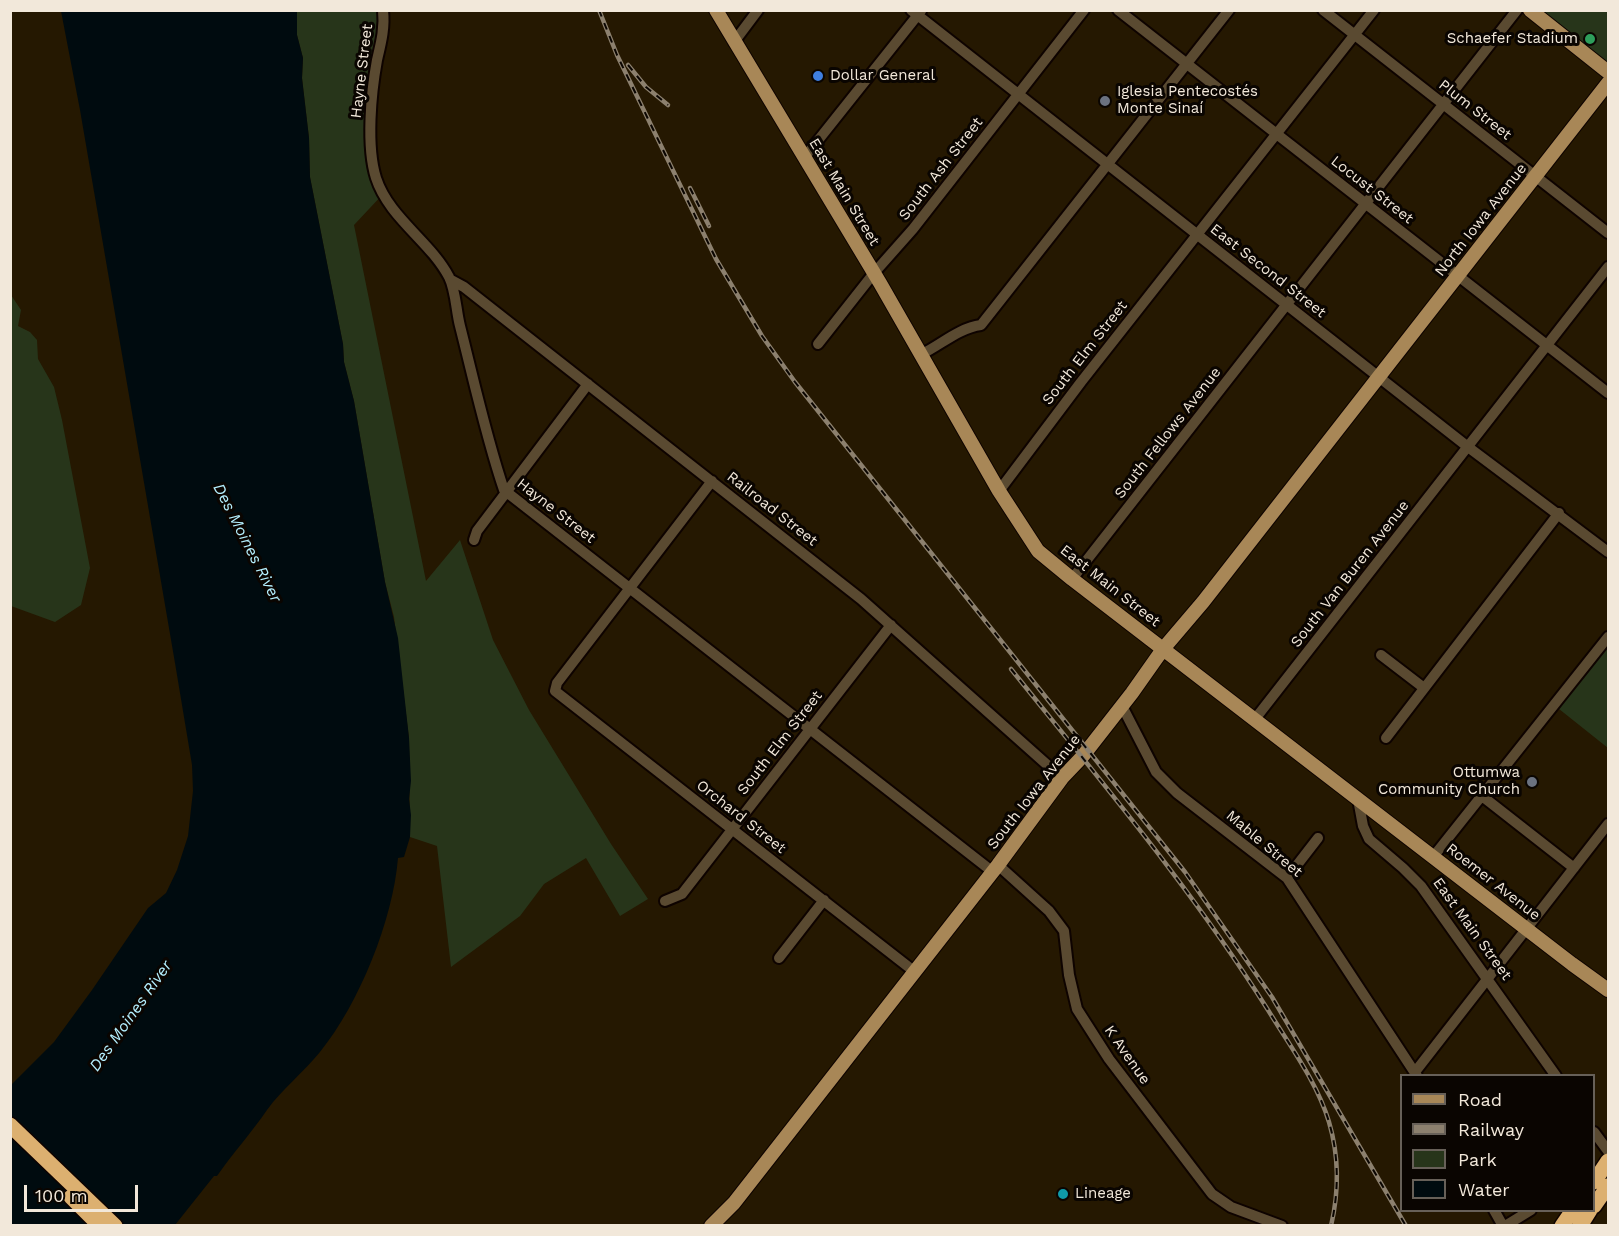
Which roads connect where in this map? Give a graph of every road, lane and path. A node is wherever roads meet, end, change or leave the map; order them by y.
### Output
1 (383, 10) edge
2 (716, 10) edge
3 (758, 10) edge
4 (1084, 10) edge
5 (1118, 10) edge
6 (1229, 10) edge
7 (1323, 10) edge
8 (1374, 10) edge
9 (1517, 10) edge
10 (1530, 10) edge
11 (916, 12) edge
12 (1355, 36) junction
13 (734, 42) junction
14 (1187, 64) junction
15 (1608, 72) edge
16 (1608, 83) edge
17 (1017, 95) junction
18 (1444, 105) junction
19 (1277, 135) junction
20 (804, 158) junction
21 (1108, 165) junction
22 (1536, 176) junction
23 (1366, 204) junction
24 (1608, 233) edge
25 (1198, 236) junction
26 (1608, 267) edge
27 (874, 273) junction
28 (1458, 276) junction
29 (451, 280) junction
30 (1288, 305) junction
31 (818, 344) dead end
32 (1548, 345) junction
33 (922, 354) junction
34 (1379, 377) junction
35 (588, 384) junction
36 (1608, 393) edge
37 (1468, 447) junction
38 (712, 481) junction
39 (999, 491) junction
40 (506, 492) junction
41 (1559, 513) junction
42 (474, 540) dead end
43 (1608, 552) edge
44 (1072, 579) junction
45 (630, 588) junction
46 (891, 625) junction
47 (1608, 637) edge
48 (1163, 649) junction
49 (1381, 655) dead end
50 (1424, 688) junction
51 (1122, 706) junction
52 (1255, 719) junction
53 (811, 728) junction
54 (1386, 738) dead end
55 (1062, 778) junction
56 (1482, 796) junction
57 (1358, 799) junction
58 (1608, 824) edge
59 (732, 829) junction
60 (1318, 838) dead end
61 (1433, 857) junction
62 (995, 868) junction
63 (1574, 868) junction
64 (1287, 878) junction
65 (824, 900) junction
66 (665, 901) dead end
67 (1526, 929) junction
68 (779, 958) dead end
69 (915, 972) junction
70 (1488, 978) junction
71 (1608, 990) edge
72 (1416, 1074) edge
73 (1555, 1074) edge
74 (10, 1125) edge
75 (1595, 1135) edge
76 (10, 1138) edge
77 (1608, 1151) edge
78 (1608, 1161) edge
79 (1595, 1179) edge
80 (1608, 1186) edge
81 (1595, 1203) edge
82 (1495, 1212) edge
83 (1528, 1212) edge
84 (1572, 1212) edge
85 (1589, 1212) edge
86 (100, 1226) edge
87 (115, 1226) edge
88 (711, 1226) edge
89 (1282, 1226) edge
90 (1504, 1226) edge
91 (1562, 1226) edge
92 (1580, 1226) edge

1 - 29 street, Hayne Street
2 - 13 main road, East Main Street
3 - 13 street
4 - 17 street, South Ash Street
5 - 14 street, Locust Street
6 - 14 street
7 - 12 street, Plum Street
8 - 12 street, South Elm Street
9 - 18 street, South Fellows Avenue
10 - 15 main road
11 - 17 street, East Second Street
11 - 20 street
12 - 18 street, Plum Street
12 - 19 street, South Elm Street
13 - 20 main road, East Main Street
14 - 19 street, Locust Street
14 - 21 street
16 - 22 main road, North Iowa Avenue
17 - 21 street, East Second Street
17 - 27 street, South Ash Street
18 - 22 street, Plum Street
18 - 23 street, South Fellows Avenue
19 - 23 street, Locust Street
19 - 25 street, South Elm Street
20 - 27 main road, East Main Street
21 - 25 street, East Second Street
21 - 33 street
22 - 24 street, Plum Street
22 - 28 main road, North Iowa Avenue
23 - 28 street, Locust Street
23 - 30 street, South Fellows Avenue
25 - 30 street, East Second Street
25 - 39 street, South Elm Street
26 - 32 street, South Van Buren Avenue
27 - 31 street, South Ash Street
27 - 33 main road, East Main Street
28 - 32 street, Locust Street
28 - 34 main road, North Iowa Avenue
29 - 35 street, Railroad Street
29 - 40 street, Hayne Street
30 - 34 street, East Second Street
30 - 44 street, South Fellows Avenue
32 - 36 street, Locust Street
32 - 37 street, South Van Buren Avenue
33 - 39 main road, East Main Street
34 - 37 street, East Second Street
34 - 48 main road, South Iowa Avenue
35 - 38 street, Railroad Street
35 - 40 street
37 - 41 street, East Second Street
37 - 52 street, South Van Buren Avenue
38 - 45 street
38 - 46 street, Railroad Street
39 - 44 main road, East Main Street
40 - 42 street
40 - 45 street, Hayne Street
41 - 43 street, East Second Street
41 - 50 street
44 - 48 main road, East Main Street
45 - 53 street, Hayne Street
45 - 59 street, Orchard Street
46 - 53 street, South Elm Street
46 - 55 street, Railroad Street
47 - 56 street
48 - 51 main road, South Iowa Avenue
48 - 52 main road, East Main Street
49 - 50 street
50 - 54 street
51 - 55 main road, South Iowa Avenue
51 - 64 street, Mable Street
52 - 57 main road, East Main Street
53 - 59 street, South Elm Street
53 - 62 street, Hayne Street
55 - 62 main road, South Iowa Avenue
56 - 61 street
56 - 63 street
57 - 61 main road, Roemer Avenue
57 - 70 street, East Main Street
58 - 63 street
59 - 65 street, Orchard Street
59 - 66 street, South Elm Street
60 - 64 street
61 - 67 main road, Roemer Avenue
62 - 69 main road, South Iowa Avenue
62 - 89 street, K Avenue
63 - 67 street
64 - 72 street, Mable Street
65 - 68 street
65 - 69 street, Orchard Street
67 - 70 street
67 - 71 main road, Roemer Avenue
69 - 88 main road, South Iowa Avenue
70 - 72 street
70 - 73 street, East Main Street
74 - 87 highway
75 - 77 street
76 - 86 highway
78 - 79 highway
80 - 81 highway
82 - 90 street
83 - 90 street
84 - 91 highway
85 - 92 highway

